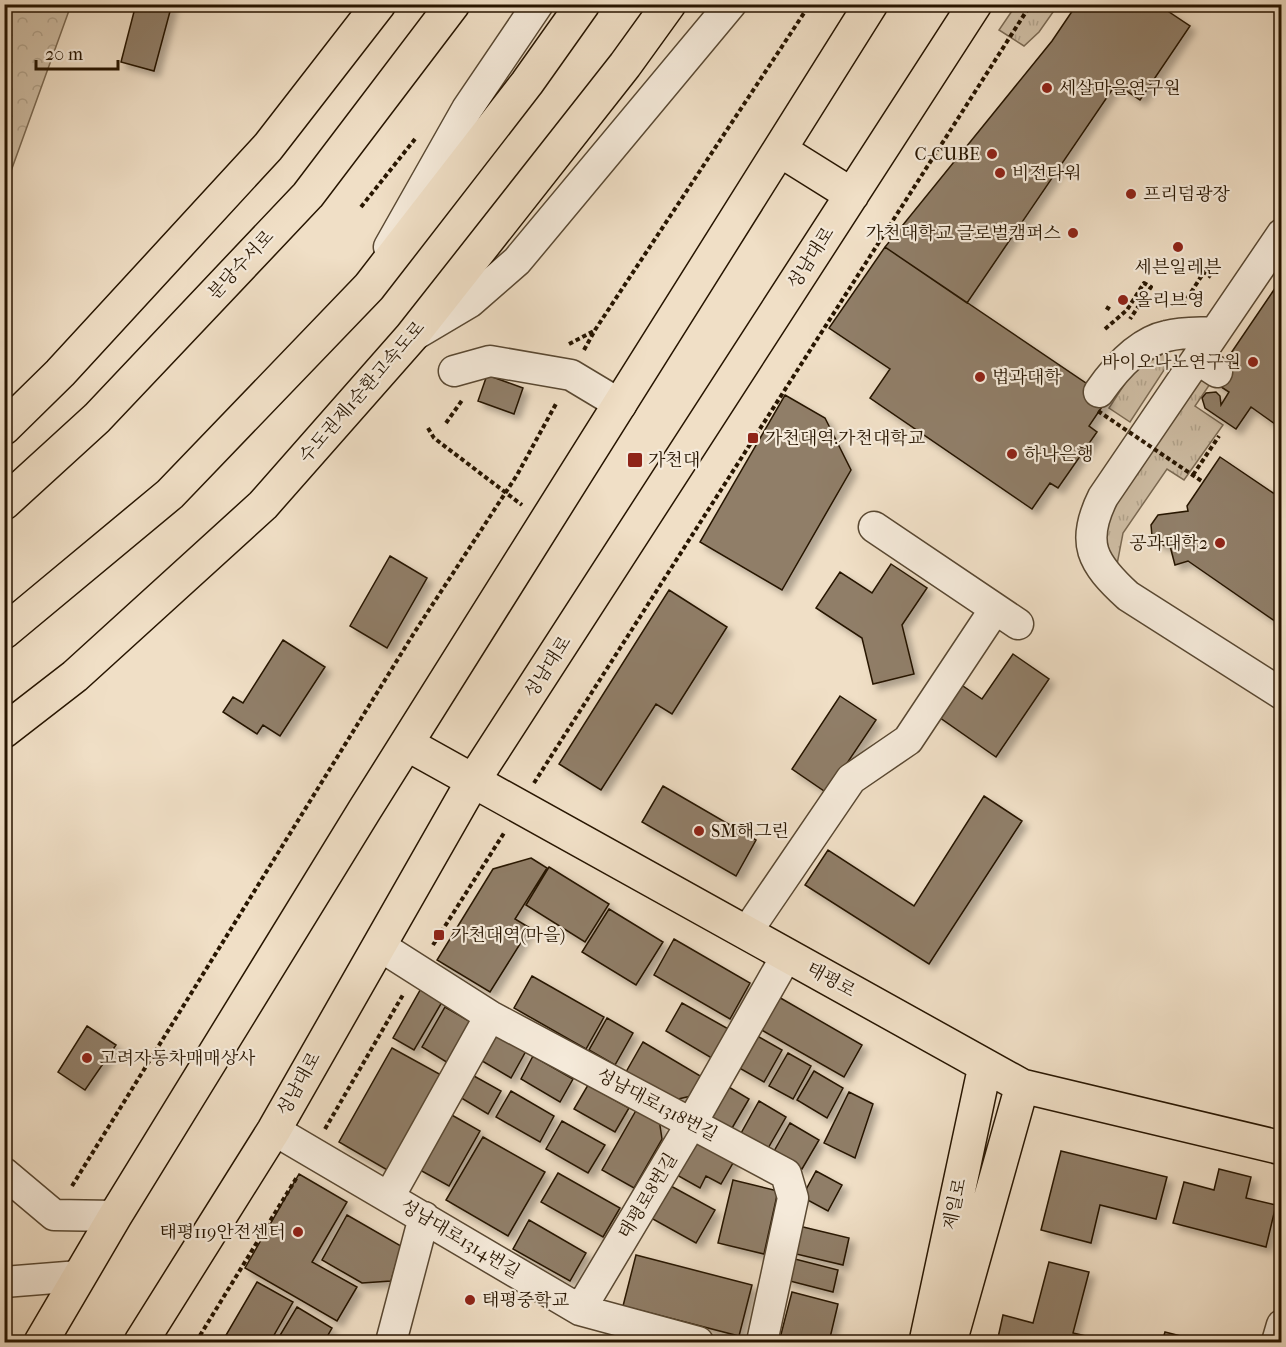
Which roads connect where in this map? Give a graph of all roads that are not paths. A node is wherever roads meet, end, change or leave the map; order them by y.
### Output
1 (379, 4) edge
2 (453, 4) edge
3 (538, 4) edge
4 (583, 4) edge
5 (669, 4) edge
6 (731, 4) edge
7 (871, 4) edge
8 (975, 4) edge
9 (780, 150) junction
10 (852, 195) junction
11 (1281, 234) edge
12 (369, 287) junction
13 (1215, 332) junction
14 (411, 337) junction
15 (454, 371) dead end
16 (1099, 402) road end
17 (621, 405) junction
18 (4, 428) edge
19 (4, 503) edge
20 (874, 527) dead end
21 (4, 632) edge
22 (1281, 694) edge
23 (4, 731) edge
24 (407, 744) junction
25 (473, 781) junction
26 (746, 933) junction
27 (380, 946) junction
28 (787, 955) junction
29 (490, 1016) junction
30 (985, 1066) junction
31 (1022, 1086) junction
32 (691, 1124) junction
33 (274, 1130) junction
34 (1281, 1148) edge
35 (4, 1173) edge
36 (389, 1197) junction
37 (114, 1216) junction
38 (424, 1217) junction
39 (79, 1276) junction
40 (4, 1282) edge
41 (579, 1310) junction
42 (1281, 1325) edge
43 (41, 1342) edge
44 (141, 1342) edge
45 (391, 1342) edge
46 (698, 1342) edge
47 (762, 1342) edge
48 (926, 1342) edge
49 (950, 1342) edge
50 (1277, 1342) edge

1 - 18 main road
2 - 19 main road, 분당수서로
3 - 12 street
4 - 12 main road
5 - 14 main road, 수도권제1순환고속도로
6 - 14 street
7 - 9 main road
8 - 10 main road, 성남대로
9 - 10 main road
9 - 17 main road
10 - 25 main road, 성남대로
11 - 13 street
12 - 21 main road
13 - 16 street
13 - 22 street
14 - 23 main road, 수도권제1순환고속도로
15 - 17 street
17 - 24 main road
20 - 26 street
24 - 25 main road, 태평로
24 - 37 main road
25 - 26 main road, 태평로
25 - 27 main road, 성남대로
26 - 28 main road, 태평로
27 - 29 street, 성남대로1318번길
27 - 33 main road, 성남대로
28 - 30 main road, 태평로
28 - 32 street, 태평로8번길
29 - 32 street, 성남대로1318번길
29 - 36 street, 성남대로1314번길
30 - 31 main road, 태평로
30 - 48 main road, 제일로
31 - 34 main road, 태평로
31 - 49 main road, 제일로
32 - 41 street, 태평로8번길
32 - 47 street, 성남대로1318번길
33 - 36 street, 성남대로1314번길
33 - 44 main road, 성남대로
35 - 37 street
36 - 38 street, 성남대로1314번길
37 - 39 main road
38 - 41 street, 성남대로1314번길
38 - 45 street
39 - 40 street
39 - 43 main road
41 - 46 street, 성남대로1314번길
42 - 50 street

